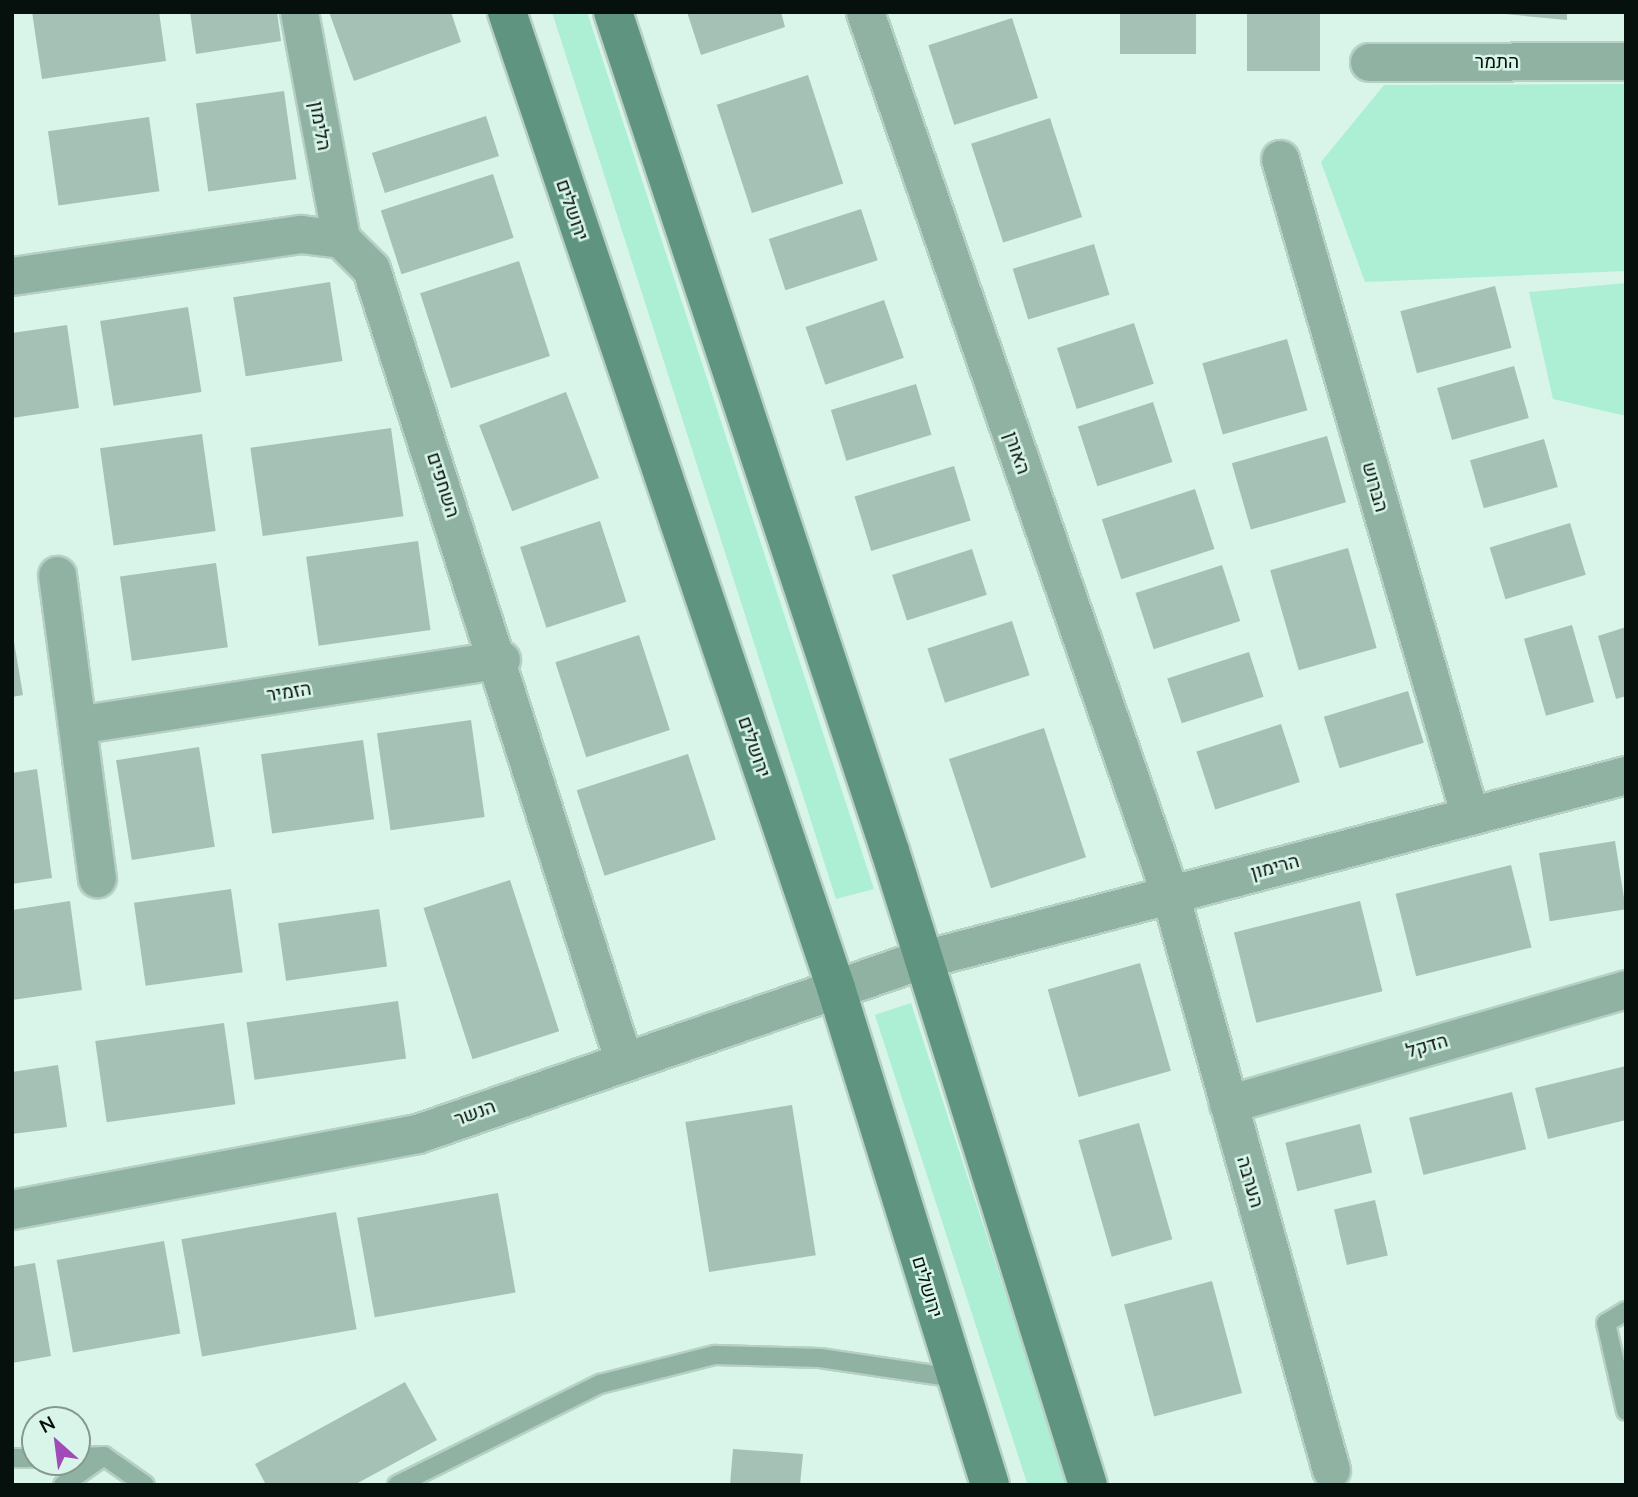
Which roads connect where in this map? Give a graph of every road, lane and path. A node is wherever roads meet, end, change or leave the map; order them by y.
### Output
1 (299, 12) edge
2 (507, 12) edge
3 (613, 12) edge
4 (865, 12) edge
5 (1626, 61) edge
6 (1369, 62) dead end
7 (1280, 159) dead end
8 (341, 239) junction
9 (12, 276) edge
10 (57, 575) dead end
11 (500, 659) junction
12 (77, 725) junction
13 (1626, 775) edge
14 (1470, 816) junction
15 (97, 878) dead end
16 (1170, 894) junction
17 (924, 958) junction
18 (836, 988) junction
19 (1626, 989) edge
20 (623, 1059) junction
21 (1228, 1104) junction
22 (12, 1210) edge
23 (1626, 1311) edge
24 (955, 1378) junction
25 (1626, 1411) edge
26 (91, 1456) edge
27 (104, 1456) junction
28 (1331, 1470) dead end
29 (63, 1485) edge
30 (145, 1485) edge
31 (397, 1485) edge
32 (990, 1485) edge
33 (1088, 1485) edge

1 - 8 street, הלימון
2 - 18 main road, ירושלים
3 - 17 main road
4 - 16 street, האורן
5 - 6 street, התמר
7 - 14 street, הברוש
8 - 9 street
8 - 11 street, השחפים
10 - 12 street
11 - 12 street, הזמיר
11 - 20 street, השחפים
12 - 15 street
13 - 14 street, הרימון
14 - 16 street, הרימון
16 - 17 street, הרימון
16 - 21 street, הערבה
17 - 18 street, הנשר
17 - 33 main road
18 - 20 street, הנשר
18 - 24 main road, ירושלים
19 - 21 street, הדקל
20 - 22 street, הנשר
21 - 28 street, הערבה
23 - 25 lane
24 - 31 lane
24 - 32 main road, ירושלים
26 - 27 lane
27 - 29 lane
27 - 30 lane

